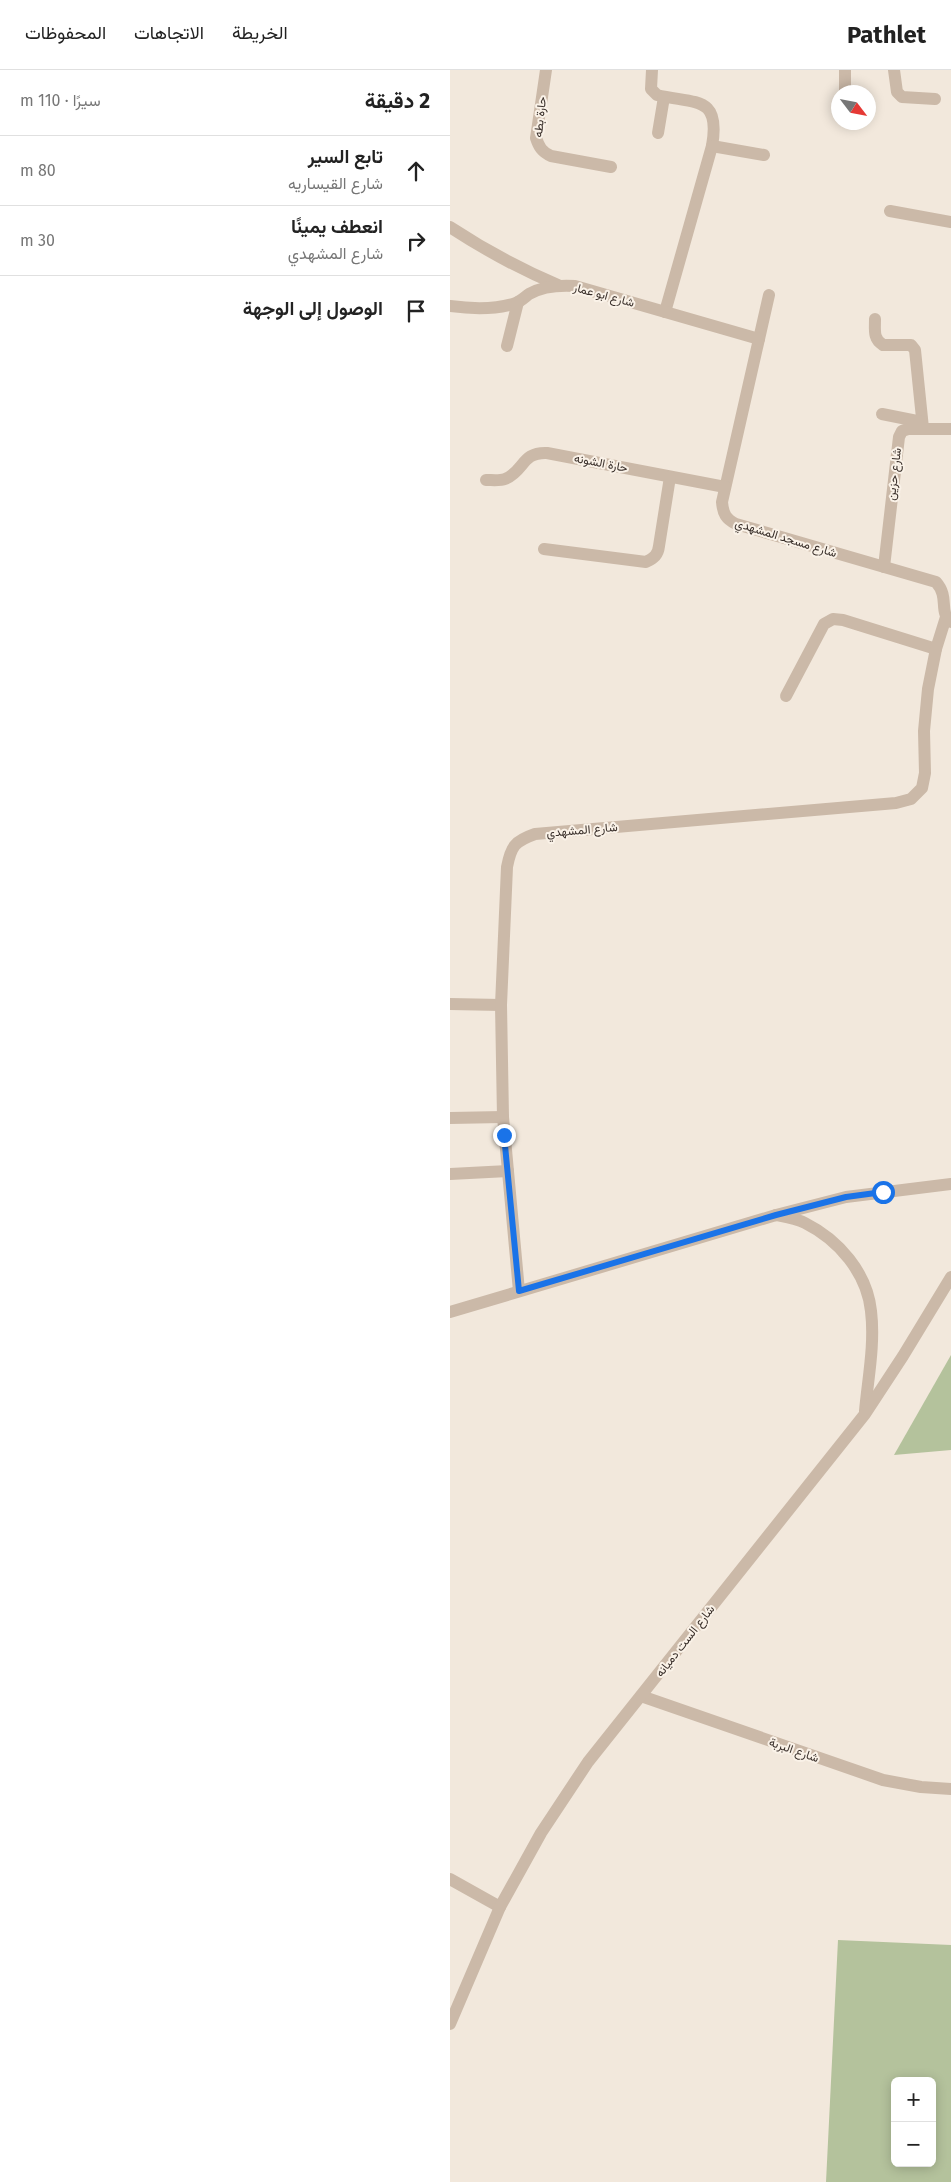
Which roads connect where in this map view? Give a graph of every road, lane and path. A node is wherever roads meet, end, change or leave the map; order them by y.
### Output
1 (546, 70) edge
2 (652, 70) edge
3 (845, 70) edge
4 (894, 70) edge
5 (845, 85) edge
6 (664, 96) junction
7 (935, 99) dead end
8 (658, 134) dead end
9 (712, 146) junction
10 (764, 155) dead end
11 (611, 167) dead end
12 (890, 211) dead end
13 (951, 222) edge
14 (450, 227) edge
15 (558, 285) junction
16 (769, 296) dead end
17 (518, 302) junction
18 (450, 306) edge
19 (666, 312) junction
20 (875, 320) dead end
21 (759, 339) junction
22 (507, 346) dead end
23 (882, 414) dead end
24 (923, 425) junction
25 (951, 429) edge
26 (670, 476) junction
27 (486, 480) dead end
28 (726, 487) junction
29 (544, 549) dead end
30 (884, 567) junction
31 (948, 620) edge
32 (936, 649) junction
33 (786, 696) dead end
34 (450, 1004) edge
35 (501, 1005) junction
36 (502, 1117) junction
37 (450, 1118) edge
38 (508, 1171) junction
39 (450, 1174) edge
40 (951, 1184) edge
41 (776, 1215) junction
42 (951, 1277) edge
43 (519, 1291) junction
44 (450, 1312) edge
45 (865, 1414) junction
46 (641, 1696) junction
47 (951, 1789) edge
48 (450, 1879) edge
49 (500, 1907) junction
50 (450, 2024) edge

1 - 11 street, حارة بطه
2 - 6 street
3 - 5 street
4 - 7 street
6 - 8 street
6 - 9 street
9 - 10 street
9 - 19 street
12 - 13 street
14 - 15 street
15 - 17 street, شارع ابو عمار
15 - 19 street, شارع ابو عمار
16 - 21 street, شارع مسجد المشهدي
17 - 18 street, شارع ابو عمار
17 - 22 street
19 - 21 street, شارع ابو عمار
20 - 24 street
21 - 28 street, شارع مسجد المشهدي
23 - 24 street
24 - 25 street, شارع حزين
24 - 30 street, شارع حزين
26 - 27 street, حارة الشونه
26 - 28 street, حارة الشونه
26 - 29 street
28 - 30 street, شارع مسجد المشهدي
30 - 31 street, شارع مسجد المشهدي
31 - 32 street, شارع المشهدي
32 - 33 street
32 - 35 street, شارع المشهدي
34 - 35 street
35 - 36 street, شارع المشهدي
36 - 37 street
36 - 38 street, شارع المشهدي
38 - 39 street
38 - 43 street, شارع المشهدي
40 - 41 street
41 - 43 street
41 - 45 street
42 - 45 street, شارع الست دميانه
43 - 44 street
45 - 46 street, شارع الست دميانه
46 - 47 street, شارع البربة
46 - 49 street, شارع الست دميانه
48 - 49 street
49 - 50 street, شارع الست دميانه

